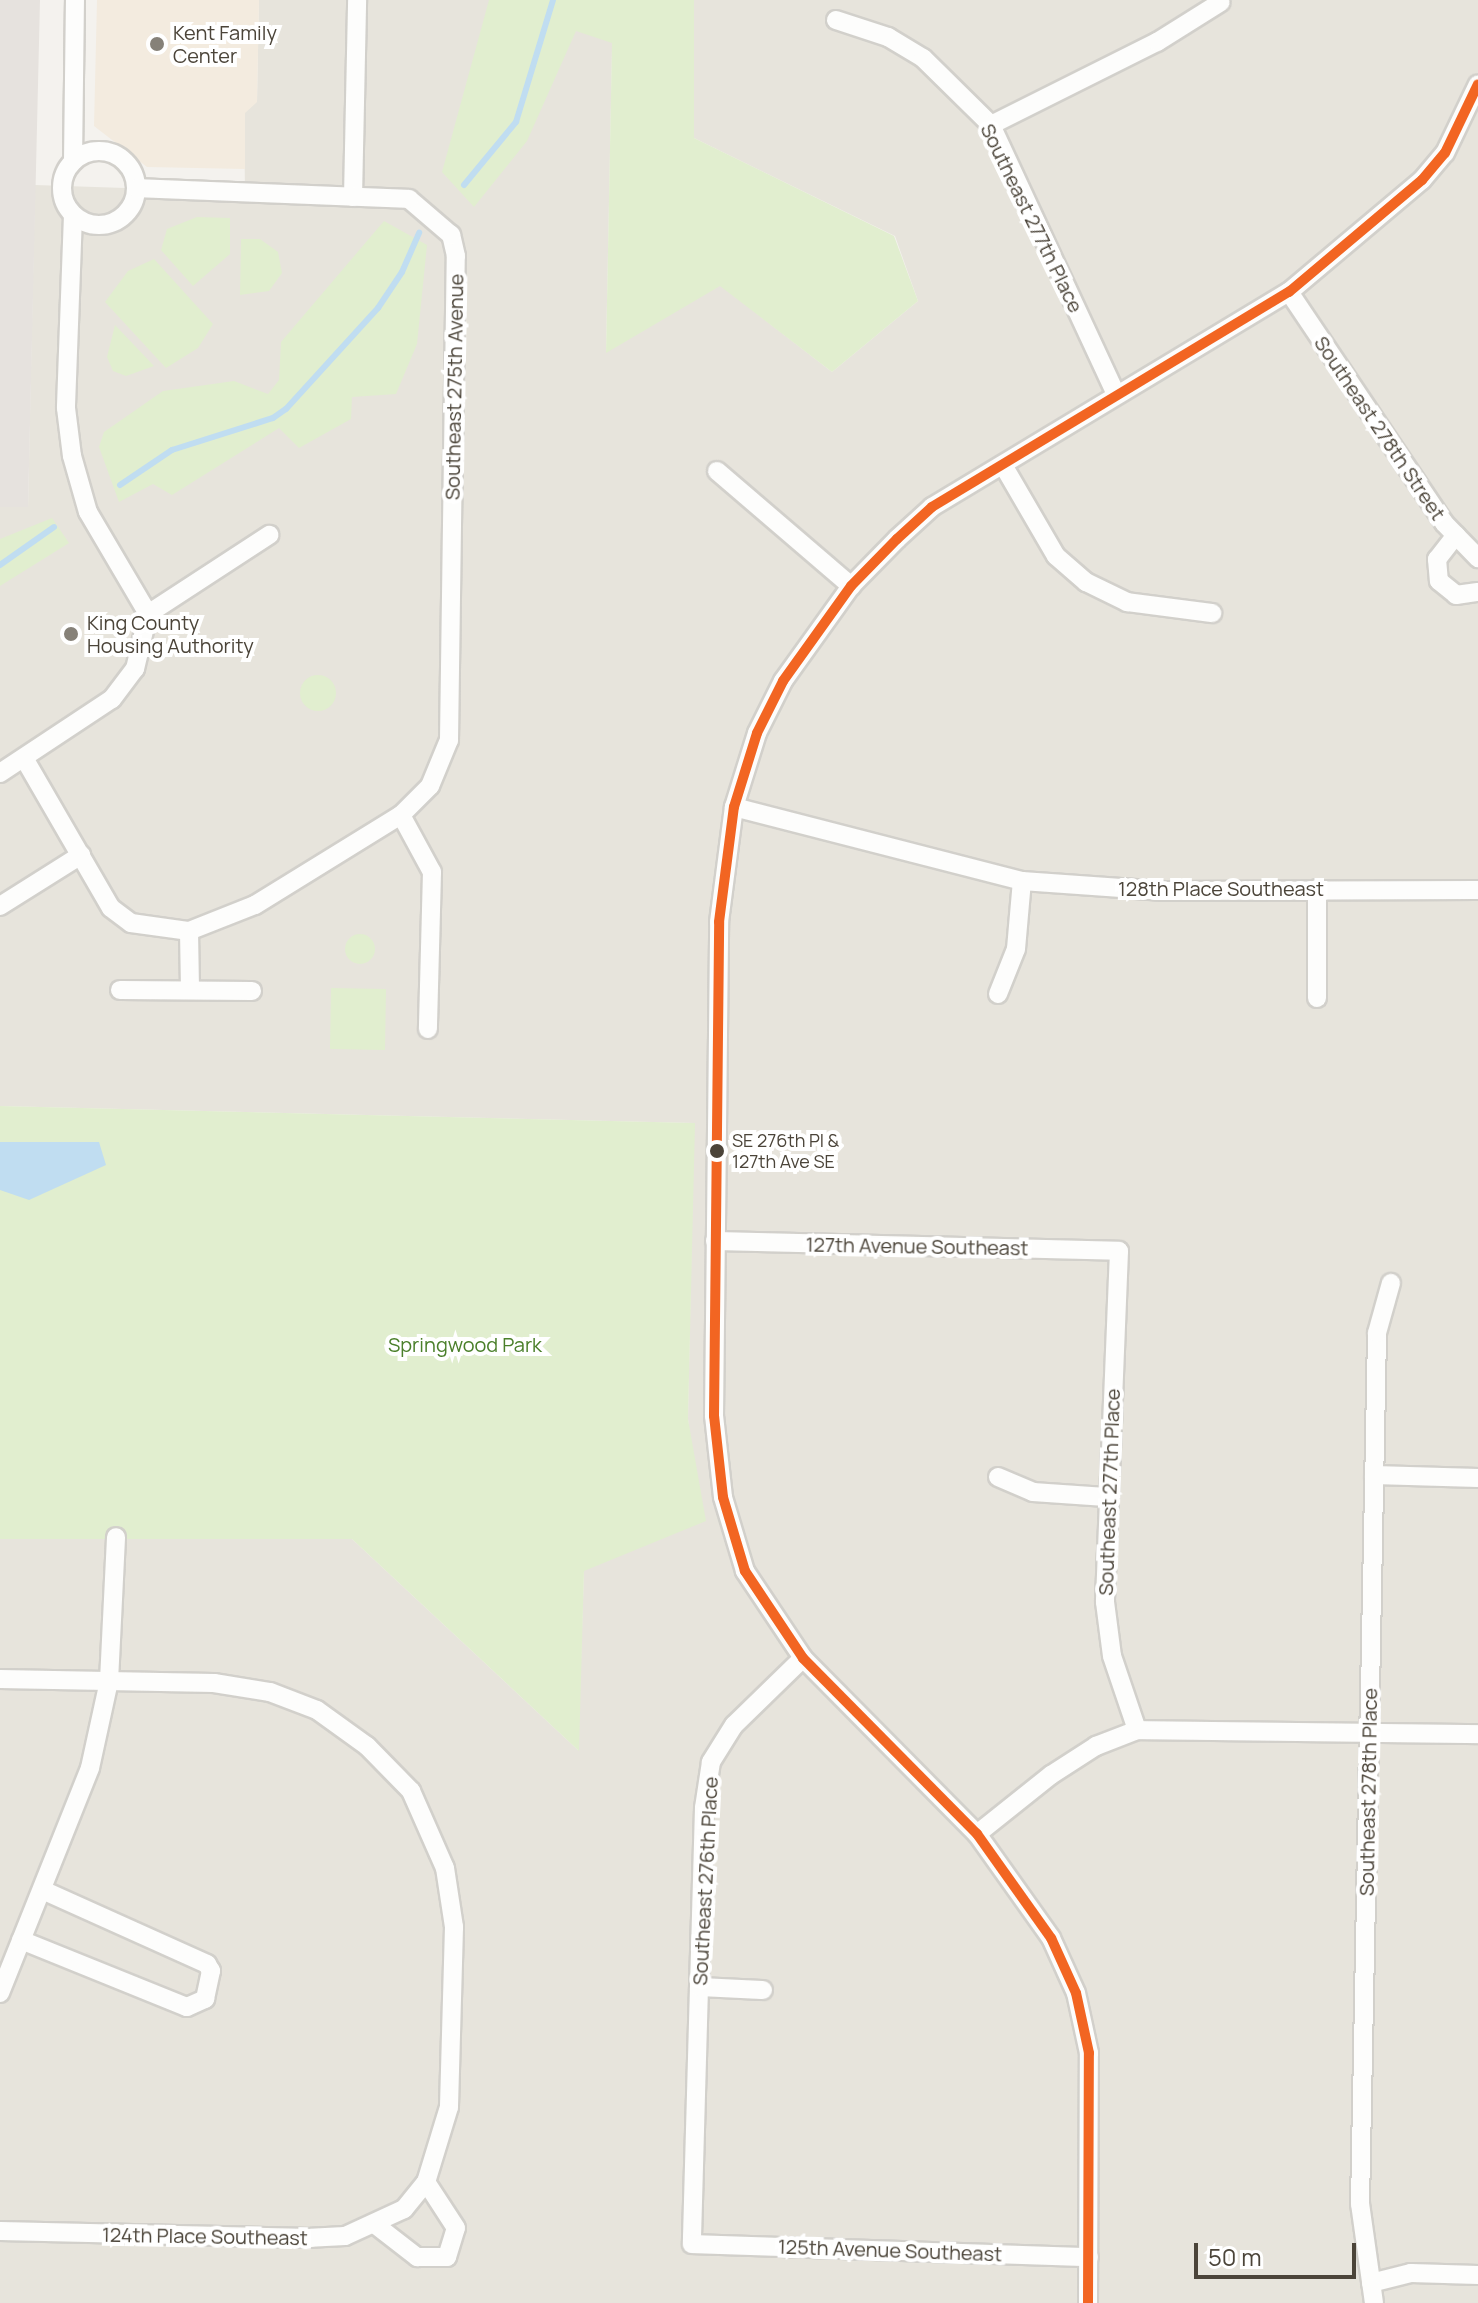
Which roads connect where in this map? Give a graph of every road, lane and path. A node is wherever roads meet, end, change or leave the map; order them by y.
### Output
1 (75, 0) edge
2 (357, 0) edge
3 (1221, 2) dead end
4 (836, 20) dead end
5 (1478, 84) edge
6 (991, 125) junction
7 (73, 161) junction
8 (137, 188) junction
9 (353, 197) junction
10 (73, 215) junction
11 (1289, 292) junction
12 (1116, 394) junction
13 (1003, 465) junction
14 (717, 471) dead end
15 (269, 535) dead end
16 (1456, 535) junction
17 (1478, 558) edge
18 (851, 586) junction
19 (1478, 592) edge
20 (1212, 613) dead end
21 (148, 614) junction
22 (24, 758) junction
23 (0, 773) edge
24 (734, 807) junction
25 (401, 815) junction
26 (81, 855) junction
27 (1022, 881) junction
28 (1317, 889) junction
29 (1478, 890) edge
30 (0, 906) edge
31 (189, 931) junction
32 (190, 989) junction
33 (120, 990) dead end
34 (252, 991) dead end
35 (998, 994) dead end
36 (1317, 998) dead end
37 (428, 1029) dead end
38 (715, 1241) junction
39 (1119, 1251) joint
40 (1391, 1283) dead end
41 (1374, 1475) junction
42 (998, 1477) dead end
43 (1478, 1478) edge
44 (1106, 1497) junction
45 (116, 1537) dead end
46 (803, 1658) junction
47 (0, 1679) edge
48 (109, 1681) junction
49 (1137, 1730) junction
50 (1369, 1731) junction
51 (1478, 1734) edge
52 (977, 1834) junction
53 (42, 1890) junction
54 (21, 1940) junction
55 (699, 1987) junction
56 (763, 1990) dead end
57 (0, 1993) edge
58 (426, 2182) junction
59 (377, 2226) junction
60 (0, 2231) edge
61 (692, 2244) joint
62 (1089, 2257) junction
63 (1478, 2275) edge
64 (1371, 2283) junction
65 (1088, 2303) edge
66 (1374, 2303) edge

1 - 7 street
2 - 9 street
3 - 6 street
4 - 6 street, Southeast 277th Place
5 - 11 street
6 - 12 street, Southeast 277th Place
7 - 8 street
7 - 10 street
8 - 9 street, Southeast 275th Avenue
8 - 10 street
9 - 25 street, Southeast 275th Avenue
10 - 21 street
11 - 12 street
11 - 16 street, Southeast 278th Street
12 - 13 street
13 - 18 street
13 - 20 street
14 - 18 street
15 - 21 street
16 - 17 street, Southeast 278th Street
16 - 19 street
18 - 24 street
21 - 22 street
22 - 23 street
22 - 26 street
24 - 27 street, 128th Place Southeast
24 - 38 street
25 - 31 street, Southeast 275th Avenue
25 - 37 street
26 - 30 street
26 - 31 street
27 - 28 street, 128th Place Southeast
27 - 35 street
28 - 29 street, 128th Place Southeast
28 - 36 street
31 - 32 street
32 - 33 street
32 - 34 street
38 - 39 street, 127th Avenue Southeast
38 - 46 street
39 - 44 street, Southeast 277th Place
40 - 41 street, Southeast 278th Place
41 - 43 street
41 - 50 street, Southeast 278th Place
42 - 44 street
44 - 49 street, Southeast 277th Place
45 - 48 street
46 - 52 street
46 - 55 street, Southeast 276th Place
47 - 48 street
48 - 53 street
48 - 58 street
49 - 50 street
49 - 52 street
50 - 51 street
50 - 64 street, Southeast 278th Place
52 - 62 street
53 - 54 street
53 - 54 street
54 - 57 street
55 - 56 street
55 - 61 street, Southeast 276th Place
58 - 59 street, 124th Place Southeast
58 - 59 street
59 - 60 street, 124th Place Southeast
61 - 62 street, 125th Avenue Southeast
62 - 65 street
63 - 64 street
64 - 66 street, Southeast 278th Place

